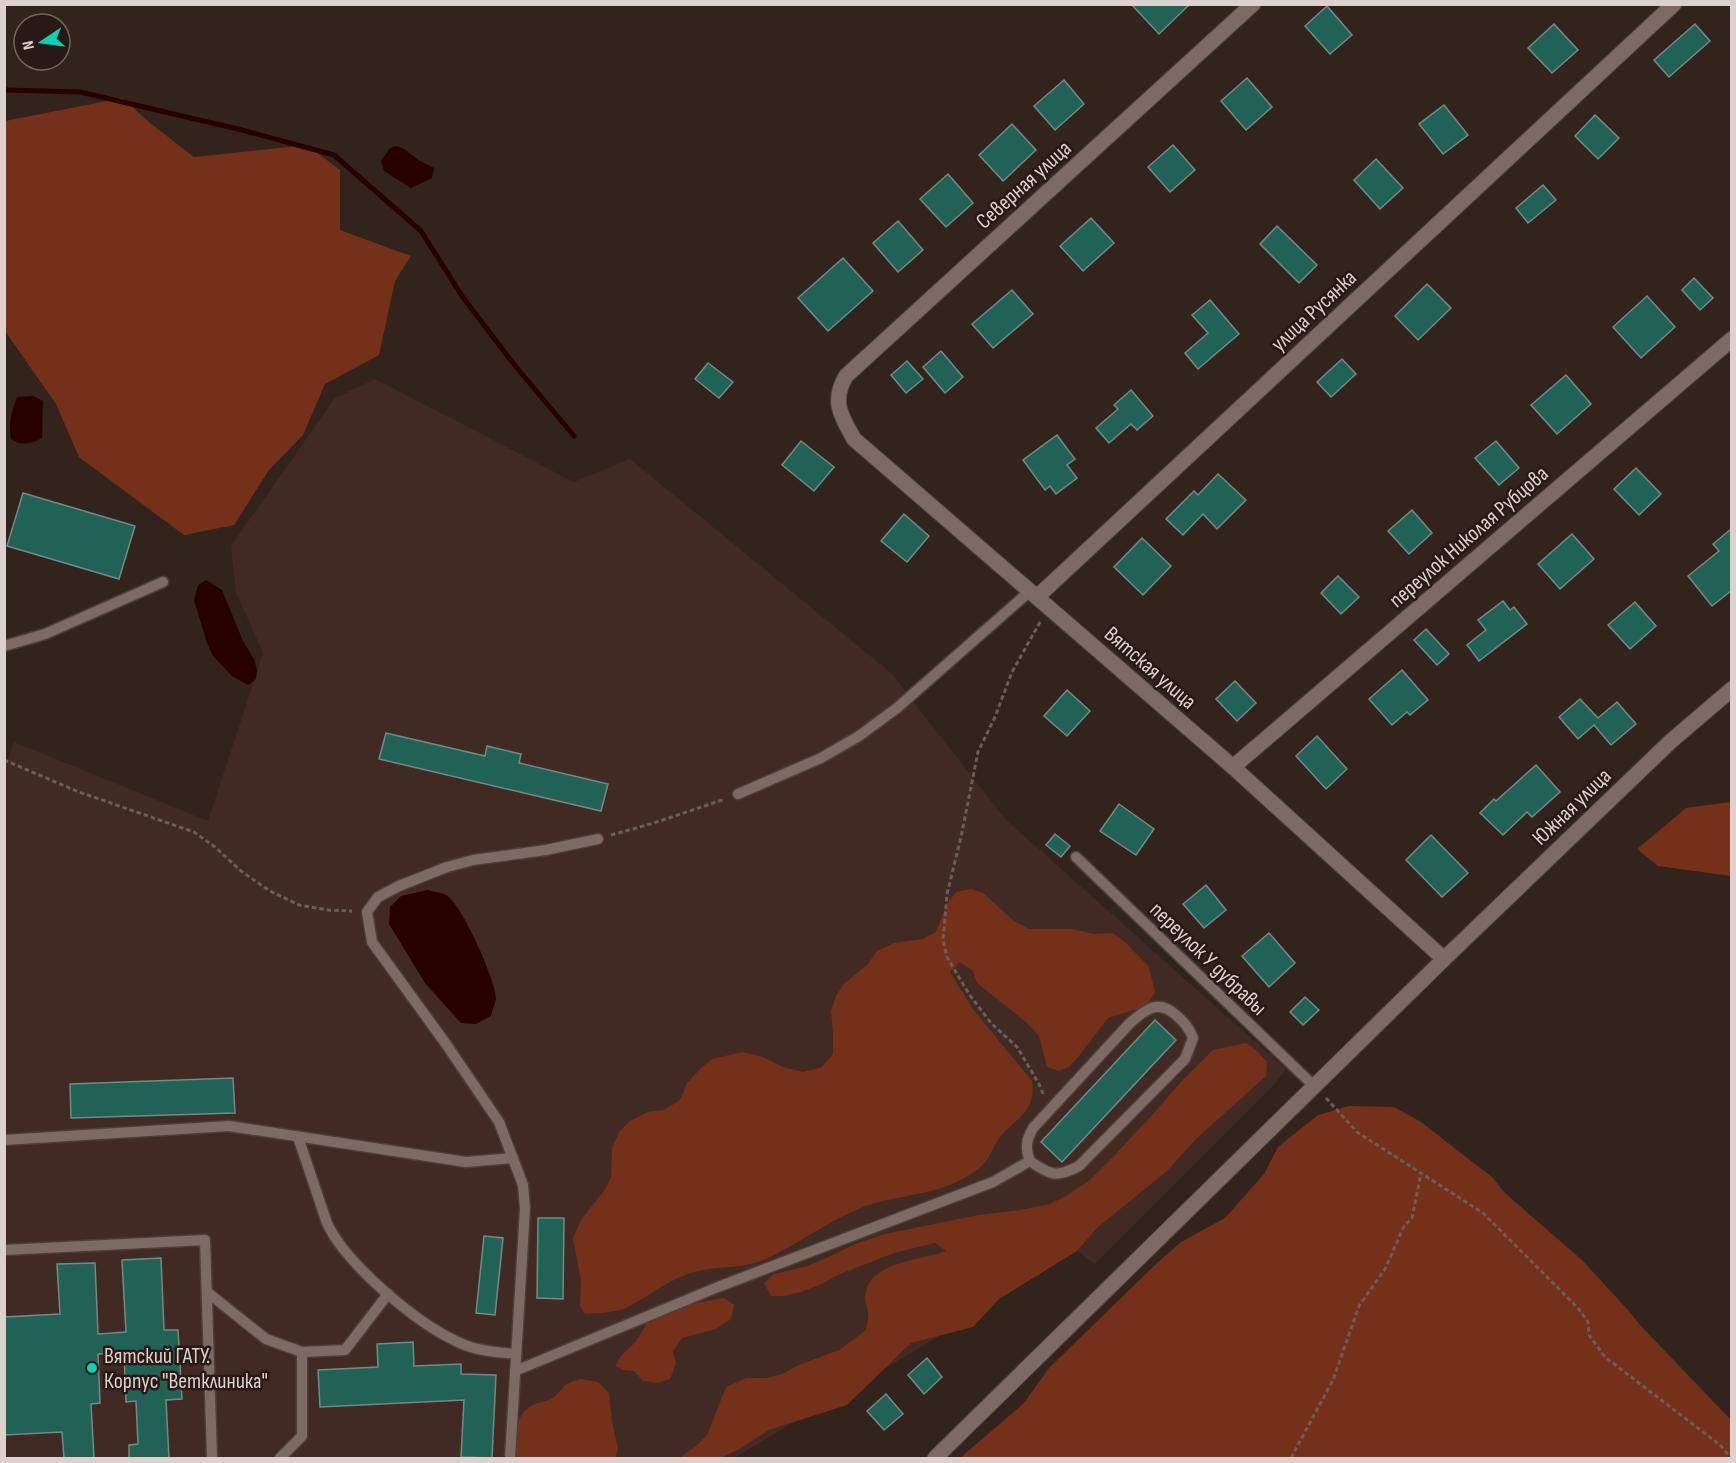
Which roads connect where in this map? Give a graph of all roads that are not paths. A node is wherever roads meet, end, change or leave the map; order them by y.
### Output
1 (1253, 4) edge
2 (1674, 4) edge
3 (1731, 339) edge
4 (838, 404) joint
5 (163, 582) dead end
6 (1038, 598) junction
7 (4, 646) edge
8 (1731, 689) edge
9 (1233, 767) junction
10 (738, 794) road end
11 (598, 839) road end
12 (1076, 857) dead end
13 (1444, 959) junction
14 (1314, 1086) junction
15 (298, 1137) junction
16 (4, 1140) edge
17 (513, 1158) junction
18 (1030, 1161) junction
19 (4, 1250) edge
20 (207, 1292) junction
21 (388, 1294) junction
22 (302, 1352) junction
23 (516, 1354) junction
24 (515, 1371) junction
25 (212, 1458) edge
26 (280, 1458) edge
27 (510, 1458) edge
28 (935, 1458) edge

1 - 4 street, Северная улица
2 - 6 street, улица Русянка
3 - 9 street, переулок Николая Рубцова
4 - 6 street, Вятская улица
5 - 7 lane
6 - 9 street, Вятская улица
6 - 10 lane
8 - 13 street, Южная улица
9 - 13 street, Вятская улица
11 - 17 lane
12 - 14 lane, переулок У дубравы
13 - 14 street, Южная улица
14 - 28 street, Южная улица
15 - 16 lane
15 - 17 lane
15 - 21 lane
17 - 23 lane
18 - 18 lane
18 - 24 lane
19 - 20 lane
20 - 22 lane
20 - 25 lane
21 - 22 lane
21 - 23 lane
22 - 26 lane
23 - 24 lane
24 - 27 lane

